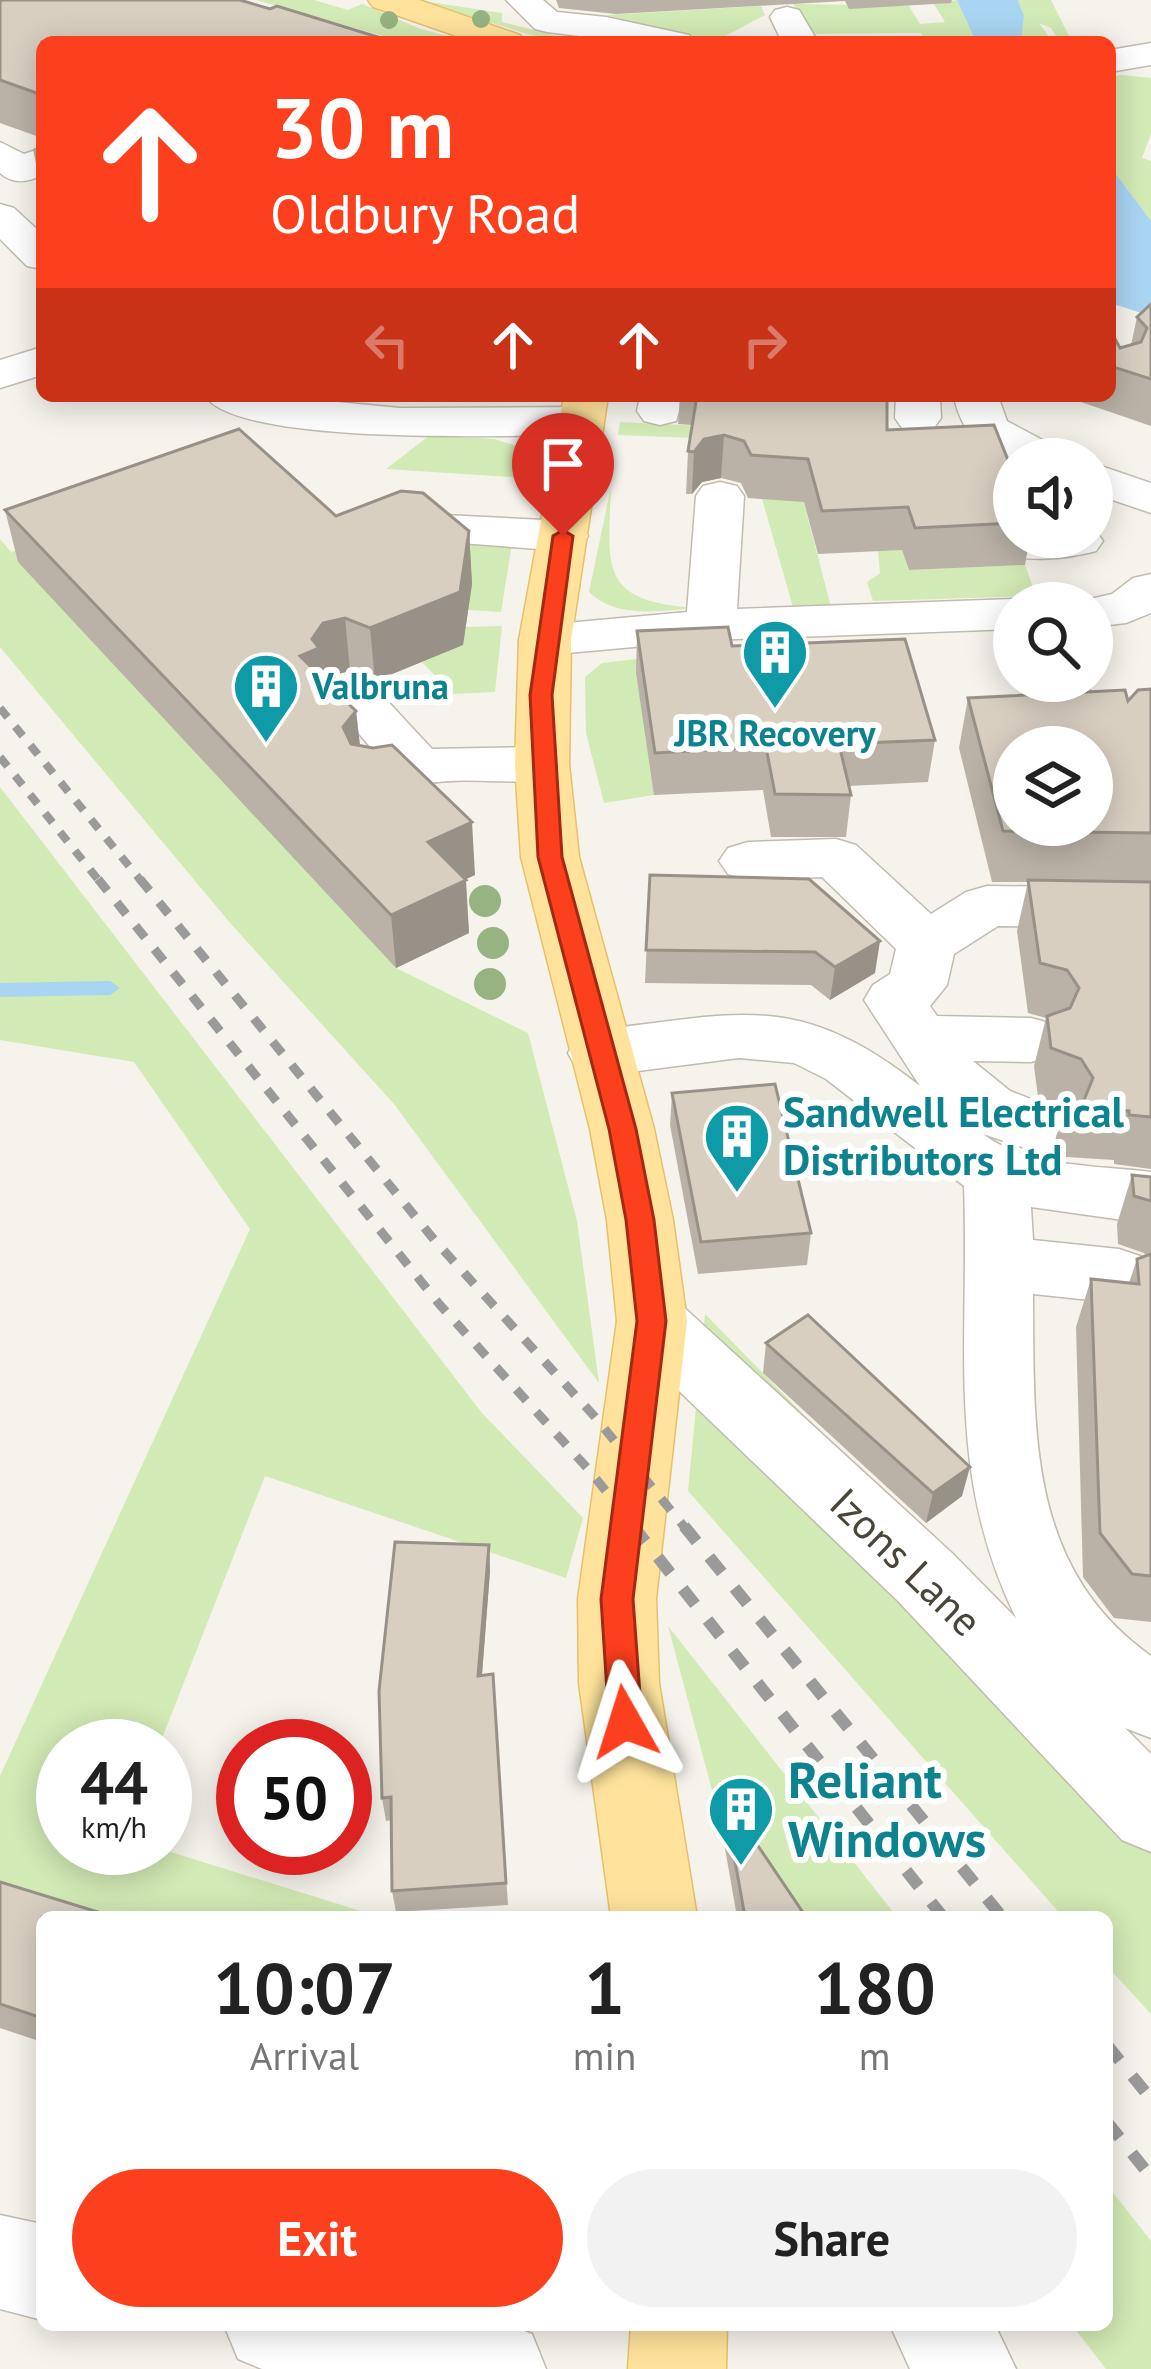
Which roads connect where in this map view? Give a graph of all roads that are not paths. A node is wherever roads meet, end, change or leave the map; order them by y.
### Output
1 (385, 0) edge
2 (523, 0) edge
3 (490, 36) edge
4 (649, 36) edge
5 (1151, 54) edge
6 (1116, 60) edge
7 (0, 154) edge
8 (36, 163) edge
9 (22, 340) edge
10 (0, 374) edge
11 (242, 402) edge
12 (386, 402) edge
13 (976, 402) edge
14 (583, 409) edge
15 (429, 421) junction
16 (996, 438) edge
17 (1113, 485) edge
18 (720, 496) dead end
19 (1151, 499) edge
20 (386, 526) edge
21 (563, 536) junction
22 (1151, 590) edge
23 (1113, 610) edge
24 (993, 615) edge
25 (711, 625) junction
26 (545, 640) junction
27 (349, 691) dead end
28 (542, 764) junction
29 (748, 861) dead end
30 (1151, 908) edge
31 (927, 944) junction
32 (907, 1019) junction
33 (1031, 1040) dead end
34 (804, 1042) junction
35 (599, 1053) junction
36 (1019, 1151) junction
37 (1151, 1198) edge
38 (999, 1264) junction
39 (1119, 1276) edge
40 (652, 1321) junction
41 (1151, 1701) edge
42 (1151, 1812) edge
43 (653, 1911) edge
44 (0, 2262) edge
45 (36, 2271) edge
46 (303, 2331) edge
47 (679, 2331) edge
48 (942, 2331) edge
49 (497, 2369) edge
50 (677, 2369) edge
51 (967, 2369) edge

1 - 3 main road
2 - 4 street
5 - 6 street
7 - 8 street
9 - 10 street
11 - 15 street
12 - 15 street
13 - 16 street
14 - 15 street
14 - 21 main road
17 - 19 street
18 - 25 street
20 - 21 street
21 - 26 main road
22 - 23 street
24 - 25 street
25 - 26 street
26 - 28 main road
27 - 28 street
28 - 35 main road
29 - 31 street
30 - 31 street
31 - 32 street
32 - 33 street
32 - 34 street
32 - 36 street
34 - 35 street
34 - 36 street
35 - 40 main road
36 - 37 street
36 - 38 street
38 - 39 street
38 - 41 street
40 - 42 street, Izons Lane
40 - 43 main road
44 - 45 street
46 - 49 street
47 - 50 main road
48 - 51 street

